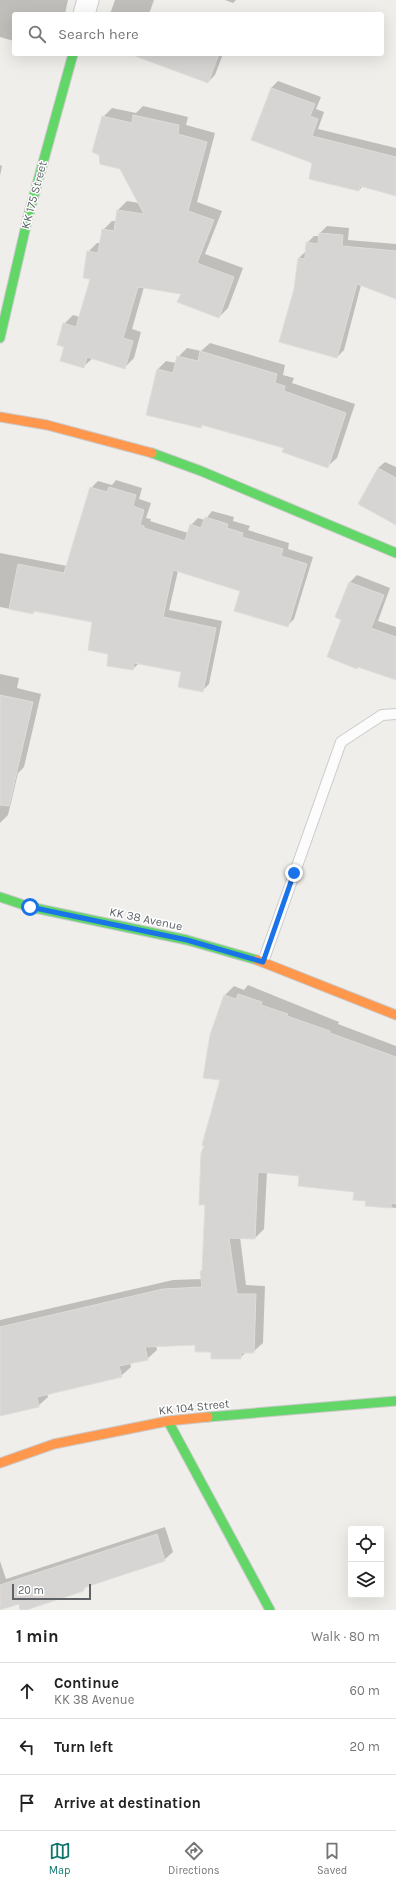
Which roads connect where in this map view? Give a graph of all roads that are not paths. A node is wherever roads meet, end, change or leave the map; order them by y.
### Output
1 (88, 0) edge
2 (85, 12) edge
3 (72, 56) edge
4 (0, 338) edge
5 (0, 417) edge
6 (396, 553) edge
7 (396, 714) edge
8 (0, 897) edge
9 (263, 962) junction
10 (396, 1015) edge
11 (396, 1401) edge
12 (168, 1421) junction
13 (0, 1463) edge
14 (270, 1610) edge

1 - 2 street
3 - 4 street, KK 175 Street
5 - 6 street
7 - 9 lane
8 - 9 street, KK 38 Avenue
9 - 10 street, KK 38 Avenue
11 - 12 street, KK 104 Street
12 - 13 street, KK 104 Street
12 - 14 street

